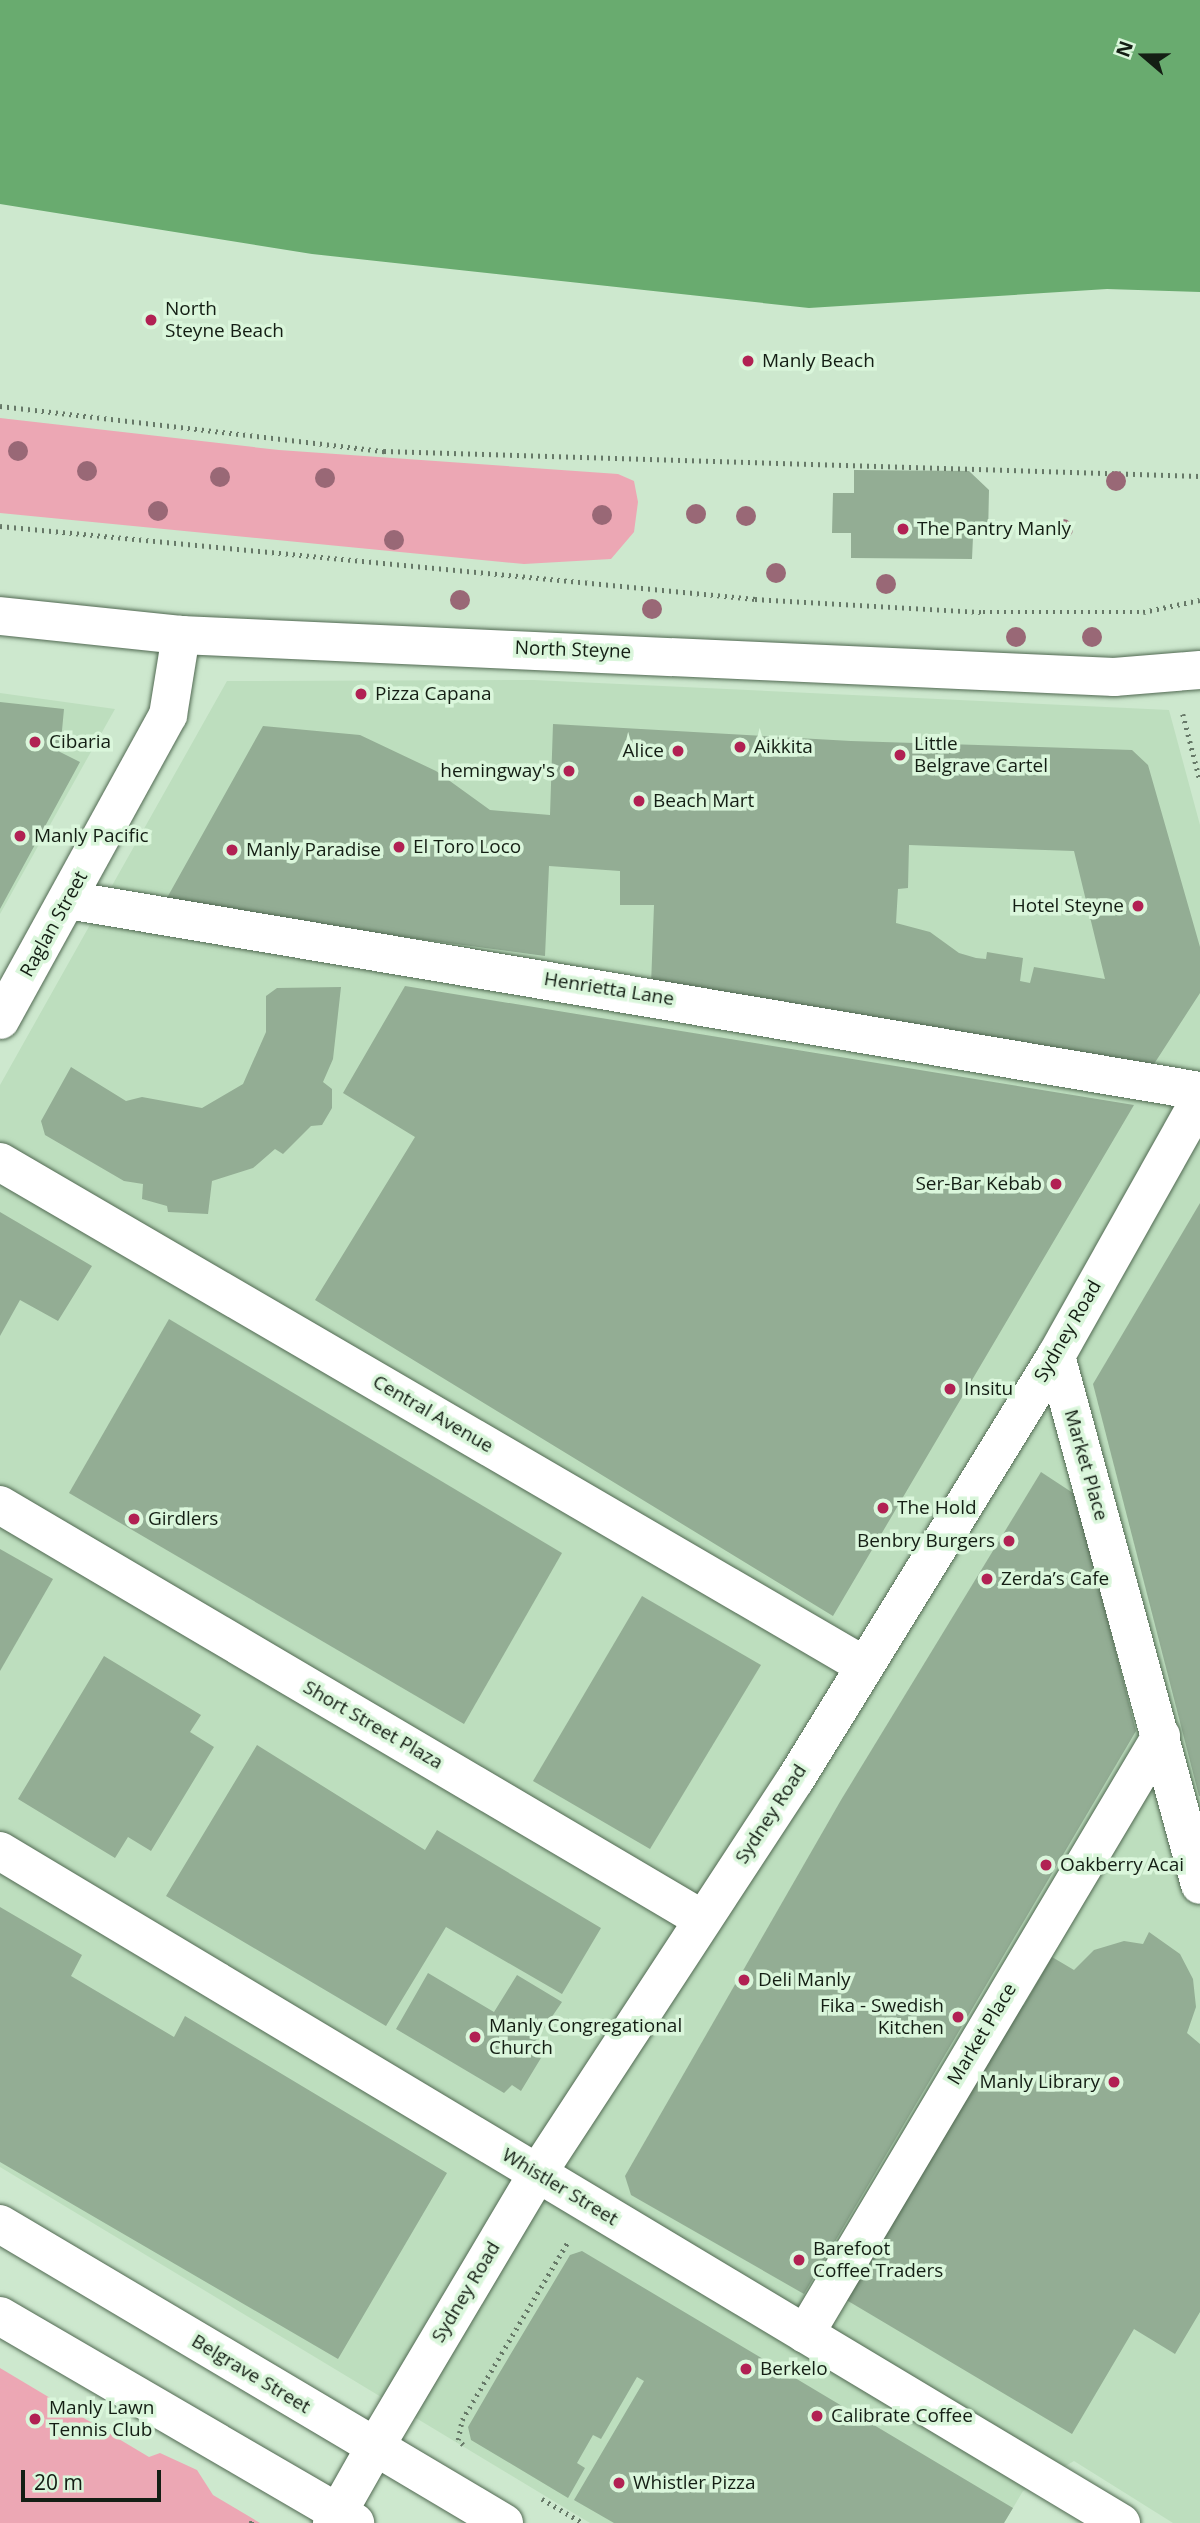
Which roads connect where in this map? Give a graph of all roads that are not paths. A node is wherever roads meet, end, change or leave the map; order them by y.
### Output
1 (0, 616) edge
2 (181, 635) junction
3 (1200, 670) edge
4 (68, 900) junction
5 (3, 1009) edge
6 (1200, 1091) edge
7 (1200, 1099) edge
8 (0, 1163) edge
9 (1056, 1356) junction
10 (0, 1506) edge
11 (865, 1666) junction
12 (1161, 1736) junction
13 (0, 1851) edge
14 (1200, 1885) edge
15 (702, 1919) junction
16 (537, 2174) junction
17 (0, 2224) edge
18 (0, 2316) edge
19 (805, 2334) junction
20 (375, 2447) junction
21 (342, 2520) edge
22 (504, 2523) edge
23 (1121, 2523) edge

1 - 2 street, North Steyne
2 - 3 street, North Steyne
2 - 4 street, Raglan Street
4 - 5 street, Raglan Street
4 - 6 street, Henrietta Lane
7 - 9 street, Sydney Road
8 - 11 street, Central Avenue
9 - 11 street, Sydney Road
9 - 12 street, Market Place
10 - 15 street, Short Street Plaza
11 - 15 street, Sydney Road
12 - 14 street, Market Place
12 - 19 street, Market Place
13 - 16 street, Whistler Street
15 - 16 street, Sydney Road
16 - 19 street, Whistler Street
16 - 20 street, Sydney Road
17 - 20 street, Belgrave Street
18 - 21 street
19 - 23 street, Whistler Street
20 - 21 street, Sydney Road
20 - 22 street, Belgrave Street

